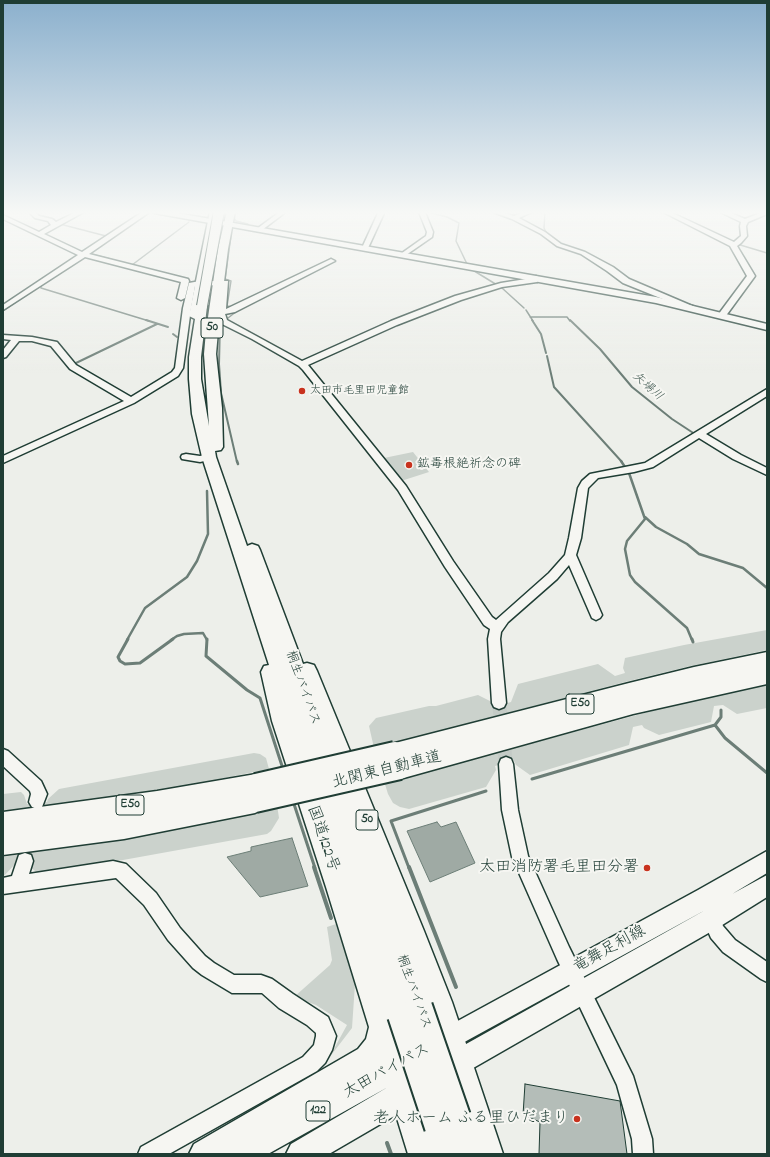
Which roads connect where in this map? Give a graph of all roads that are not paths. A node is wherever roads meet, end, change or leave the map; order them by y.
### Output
1 (68, 265) edge
2 (125, 265) edge
3 (203, 265) edge
4 (212, 265) edge
5 (214, 265) edge
6 (221, 265) edge
7 (323, 265) edge
8 (464, 265) edge
9 (603, 265) edge
10 (744, 265) edge
11 (536, 278) junction
12 (200, 283) junction
13 (218, 283) junction
14 (188, 301) junction
15 (206, 305) junction
16 (3, 308) edge
17 (694, 308) junction
18 (221, 313) junction
19 (722, 315) junction
20 (767, 327) edge
21 (3, 337) edge
22 (17, 338) junction
23 (3, 355) edge
24 (302, 364) junction
25 (767, 392) edge
26 (131, 401) junction
27 (700, 435) junction
28 (210, 448) junction
29 (186, 457) dead end
30 (3, 460) edge
31 (767, 472) edge
32 (570, 556) junction
33 (266, 608) junction
34 (596, 614) dead end
35 (497, 627) junction
36 (767, 660) edge
37 (767, 676) edge
38 (499, 703) tunnel mouth
39 (3, 756) edge
40 (397, 761) junction
41 (506, 764) tunnel mouth
42 (37, 802) dead end
43 (3, 839) edge
44 (767, 860) edge
45 (25, 861) dead end
46 (10, 885) edge
47 (767, 885) edge
48 (706, 898) junction
49 (711, 919) junction
50 (572, 971) junction
51 (767, 973) edge
52 (583, 992) junction
53 (401, 1016) junction
54 (455, 1050) junction
55 (396, 1067) junction
56 (404, 1094) junction
57 (447, 1122) junction
58 (148, 1154) edge
59 (204, 1154) edge
60 (239, 1154) edge
61 (301, 1154) edge
62 (423, 1154) edge
63 (447, 1154) edge
64 (470, 1154) edge
65 (488, 1154) edge
66 (643, 1154) edge

1 - 16 street
2 - 14 street
3 - 12 highway, 50
4 - 15 highway, 桐生バイパス / 50, bridge
5 - 15 highway, 桐生バイパス / 50
6 - 13 highway, 50
7 - 18 street
8 - 11 main road
9 - 17 street
10 - 19 street
11 - 17 main road
11 - 24 street
12 - 13 street
12 - 14 street
12 - 28 highway, 50
13 - 18 street
13 - 28 highway, 50
14 - 26 street
15 - 28 highway, 桐生バイパス / 50
17 - 19 main road
18 - 24 street
19 - 20 main road
21 - 22 street
22 - 23 street
22 - 26 street
24 - 35 street
25 - 27 street
26 - 30 street
27 - 31 street
27 - 32 street
28 - 29 street
28 - 33 highway, 桐生バイパス / 50
32 - 34 street
32 - 35 street
33 - 53 highway, 桐生バイパス / 50
33 - 54 highway, 50
35 - 38 street
36 - 40 highway, 北関東自動車道 / E50
37 - 40 highway, 北関東自動車道 / E50
39 - 42 street
40 - 43 highway, 北関東自動車道 / E50, bridge
41 - 50 street
44 - 48 main road, 竜舞足利線
45 - 46 street
46 - 58 street
47 - 49 main road, 竜舞足利線
48 - 49 street
48 - 50 main road, 竜舞足利線
49 - 51 street
49 - 52 main road, 竜舞足利線
50 - 52 street
50 - 54 main road, 竜舞足利線
52 - 54 main road, 竜舞足利線
52 - 66 street
53 - 55 highway, 50
53 - 57 highway, 桐生バイパス / 50, bridge
53 - 59 highway
54 - 55 highway, 太田バイパス / 122
54 - 56 highway, 太田バイパス / 122
54 - 65 highway, 50
55 - 56 highway
55 - 60 highway, 太田バイパス / 122
56 - 61 highway, 太田バイパス / 122
56 - 62 highway
57 - 63 highway, 桐生バイパス / 50
57 - 64 highway, 桐生バイパス / 50

